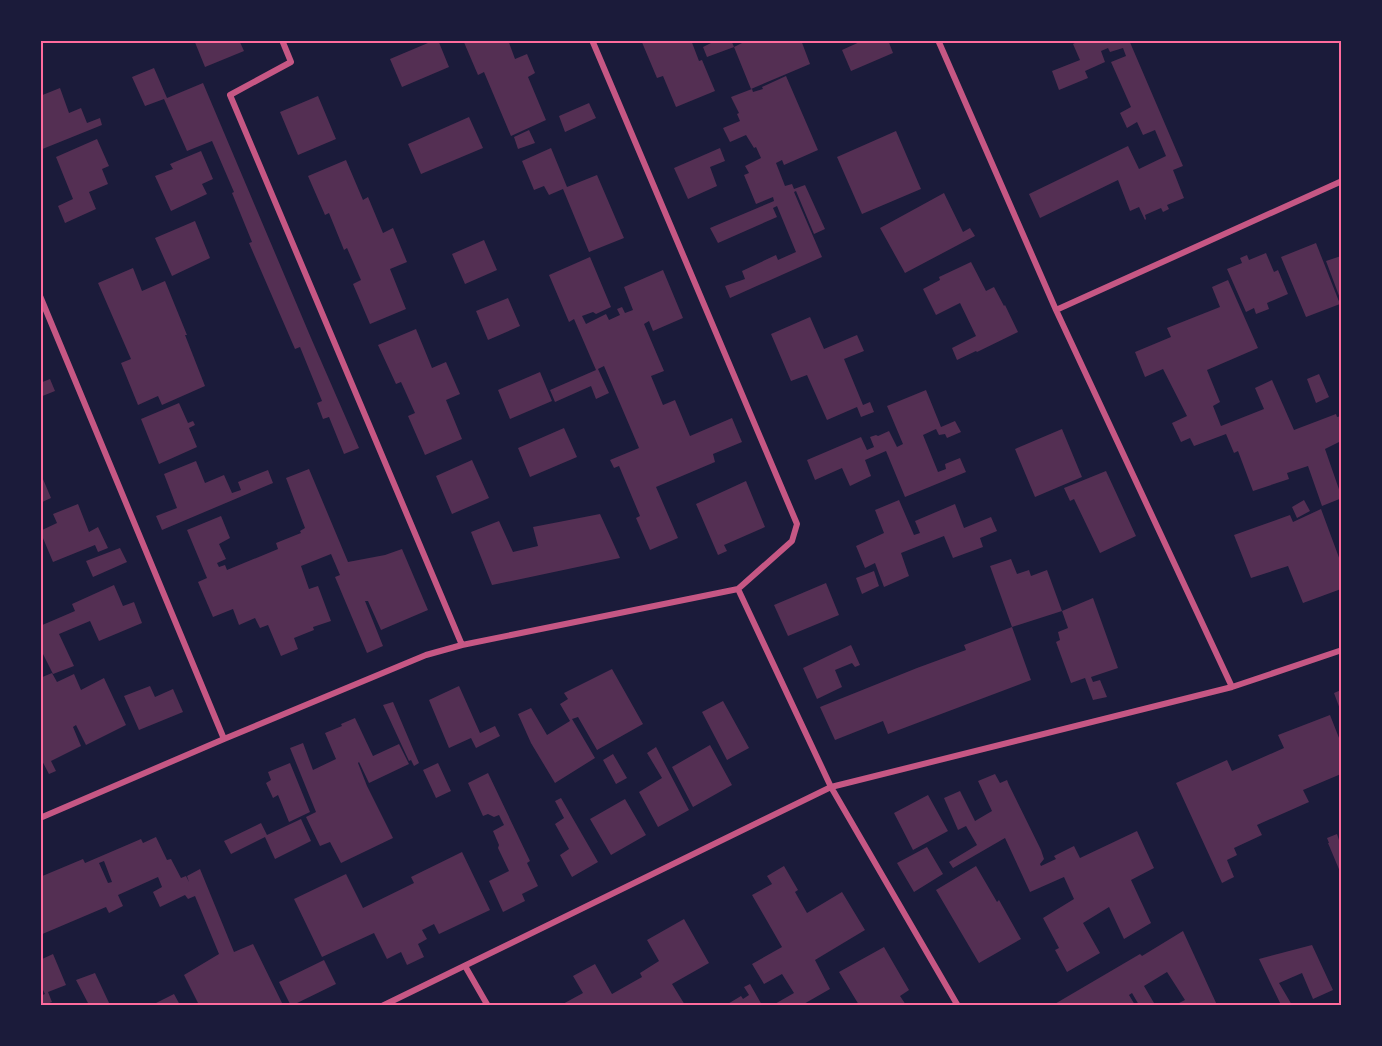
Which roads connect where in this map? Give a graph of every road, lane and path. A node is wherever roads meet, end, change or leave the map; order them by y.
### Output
1 (282, 40) edge
2 (592, 40) edge
3 (938, 40) edge
4 (1341, 181) edge
5 (40, 296) edge
6 (1056, 310) junction
7 (738, 589) junction
8 (462, 645) junction
9 (1341, 650) edge
10 (1232, 687) junction
11 (224, 739) junction
12 (831, 787) junction
13 (40, 818) edge
14 (465, 966) junction
15 (382, 1005) edge
16 (488, 1005) edge
17 (958, 1005) edge

1 - 8 street
2 - 7 street
3 - 6 street
4 - 6 street
5 - 11 street
6 - 10 street
7 - 8 street
7 - 12 street
8 - 11 street
9 - 10 street
10 - 12 street
11 - 13 street
12 - 14 street
12 - 17 street
14 - 15 street
14 - 16 street

